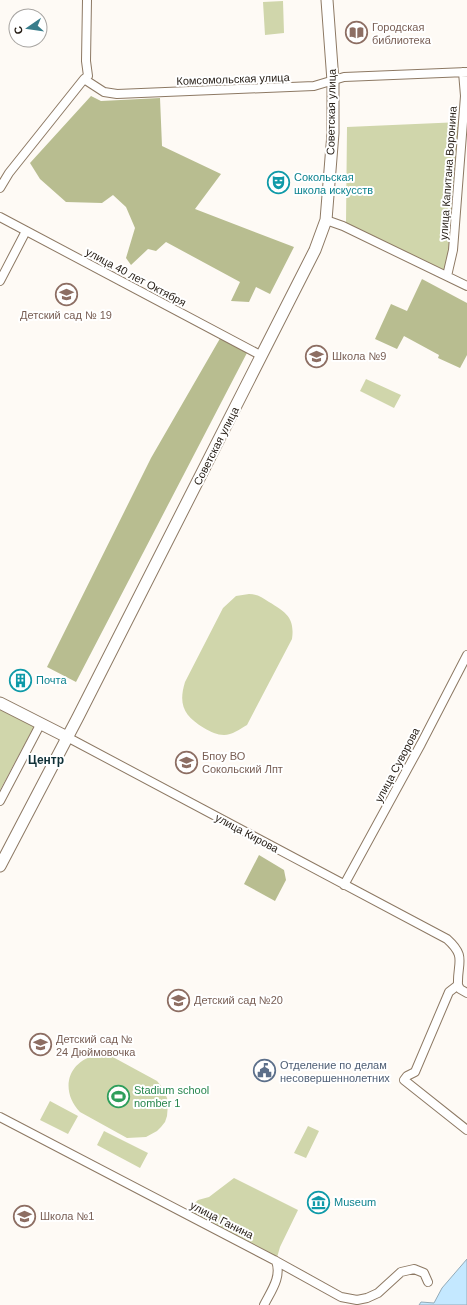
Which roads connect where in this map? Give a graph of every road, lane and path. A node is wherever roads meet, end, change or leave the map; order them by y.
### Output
1 (87, 0) edge
2 (327, 0) edge
3 (465, 72) edge
4 (84, 78) junction
5 (333, 81) junction
6 (0, 188) edge
7 (0, 217) edge
8 (326, 220) junction
9 (26, 231) junction
10 (447, 276) junction
11 (0, 281) edge
12 (467, 286) edge
13 (262, 356) junction
14 (467, 655) edge
15 (0, 703) edge
16 (41, 723) junction
17 (67, 737) junction
18 (0, 801) edge
19 (0, 866) edge
20 (344, 885) junction
21 (458, 985) junction
22 (467, 993) edge
23 (0, 1117) edge
24 (467, 1130) edge
25 (276, 1261) junction
26 (428, 1282) dead end
27 (264, 1305) edge

1 - 4 street
2 - 5 main road, Советская улица
3 - 5 street, Комсомольская улица
3 - 10 street, улица Капитана Воронина
4 - 5 street, Комсомольская улица
4 - 6 street
5 - 8 main road, Советская улица
7 - 9 street, улица 40 лет Октября
8 - 10 street
8 - 13 main road, Советская улица
9 - 11 street
9 - 13 street, улица 40 лет Октября
10 - 12 street
13 - 17 main road, Советская улица
14 - 20 street, улица Суворова
15 - 16 main road, улица Кирова
16 - 17 main road, улица Кирова
16 - 18 street
17 - 19 main road, Советская улица
17 - 20 street, улица Кирова
20 - 21 street, улица Кирова
21 - 22 street
21 - 24 street
23 - 25 street, улица Ганина
25 - 26 street, улица Ганина
25 - 27 street

